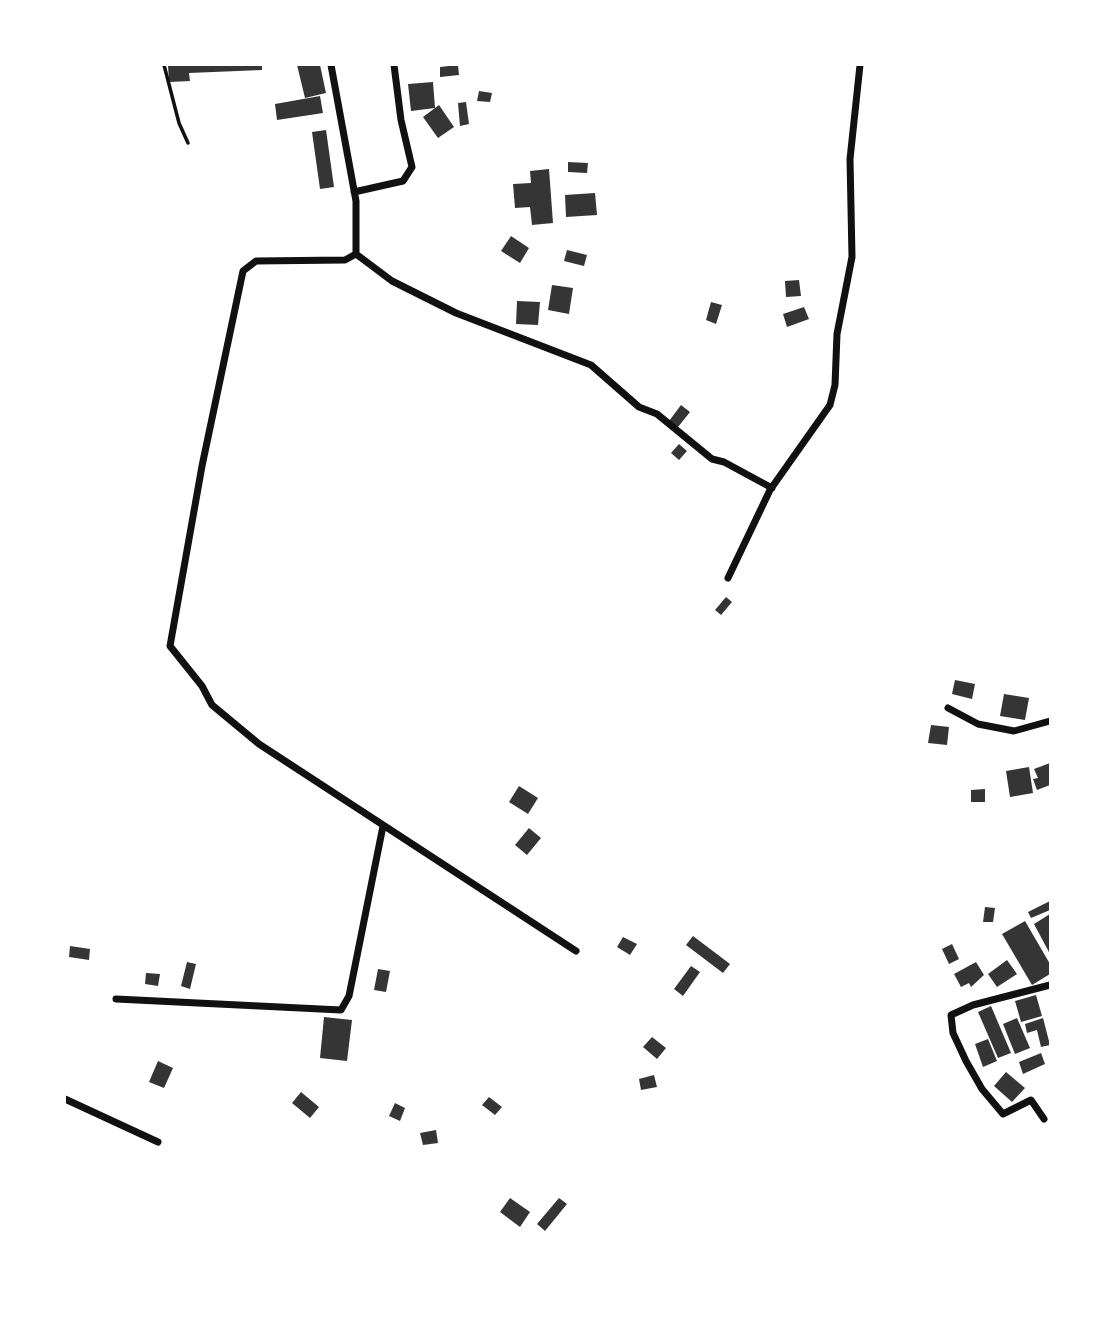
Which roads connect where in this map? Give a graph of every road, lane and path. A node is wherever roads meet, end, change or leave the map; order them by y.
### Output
1 (164, 65) edge
2 (331, 65) edge
3 (394, 65) edge
4 (860, 65) edge
5 (188, 143) dead end
6 (354, 192) junction
7 (356, 254) junction
8 (772, 488) junction
9 (728, 578) dead end
10 (948, 708) dead end
11 (1050, 720) edge
12 (383, 826) junction
13 (576, 951) dead end
14 (1050, 985) edge
15 (116, 999) dead end
16 (65, 1099) edge
17 (1044, 1119) dead end
18 (158, 1142) dead end

1 - 5 lane
2 - 6 street
3 - 6 street
4 - 8 street
6 - 7 street
7 - 8 street
7 - 12 street
8 - 9 street
10 - 11 street
12 - 13 street
12 - 15 street
14 - 17 street
16 - 18 street

